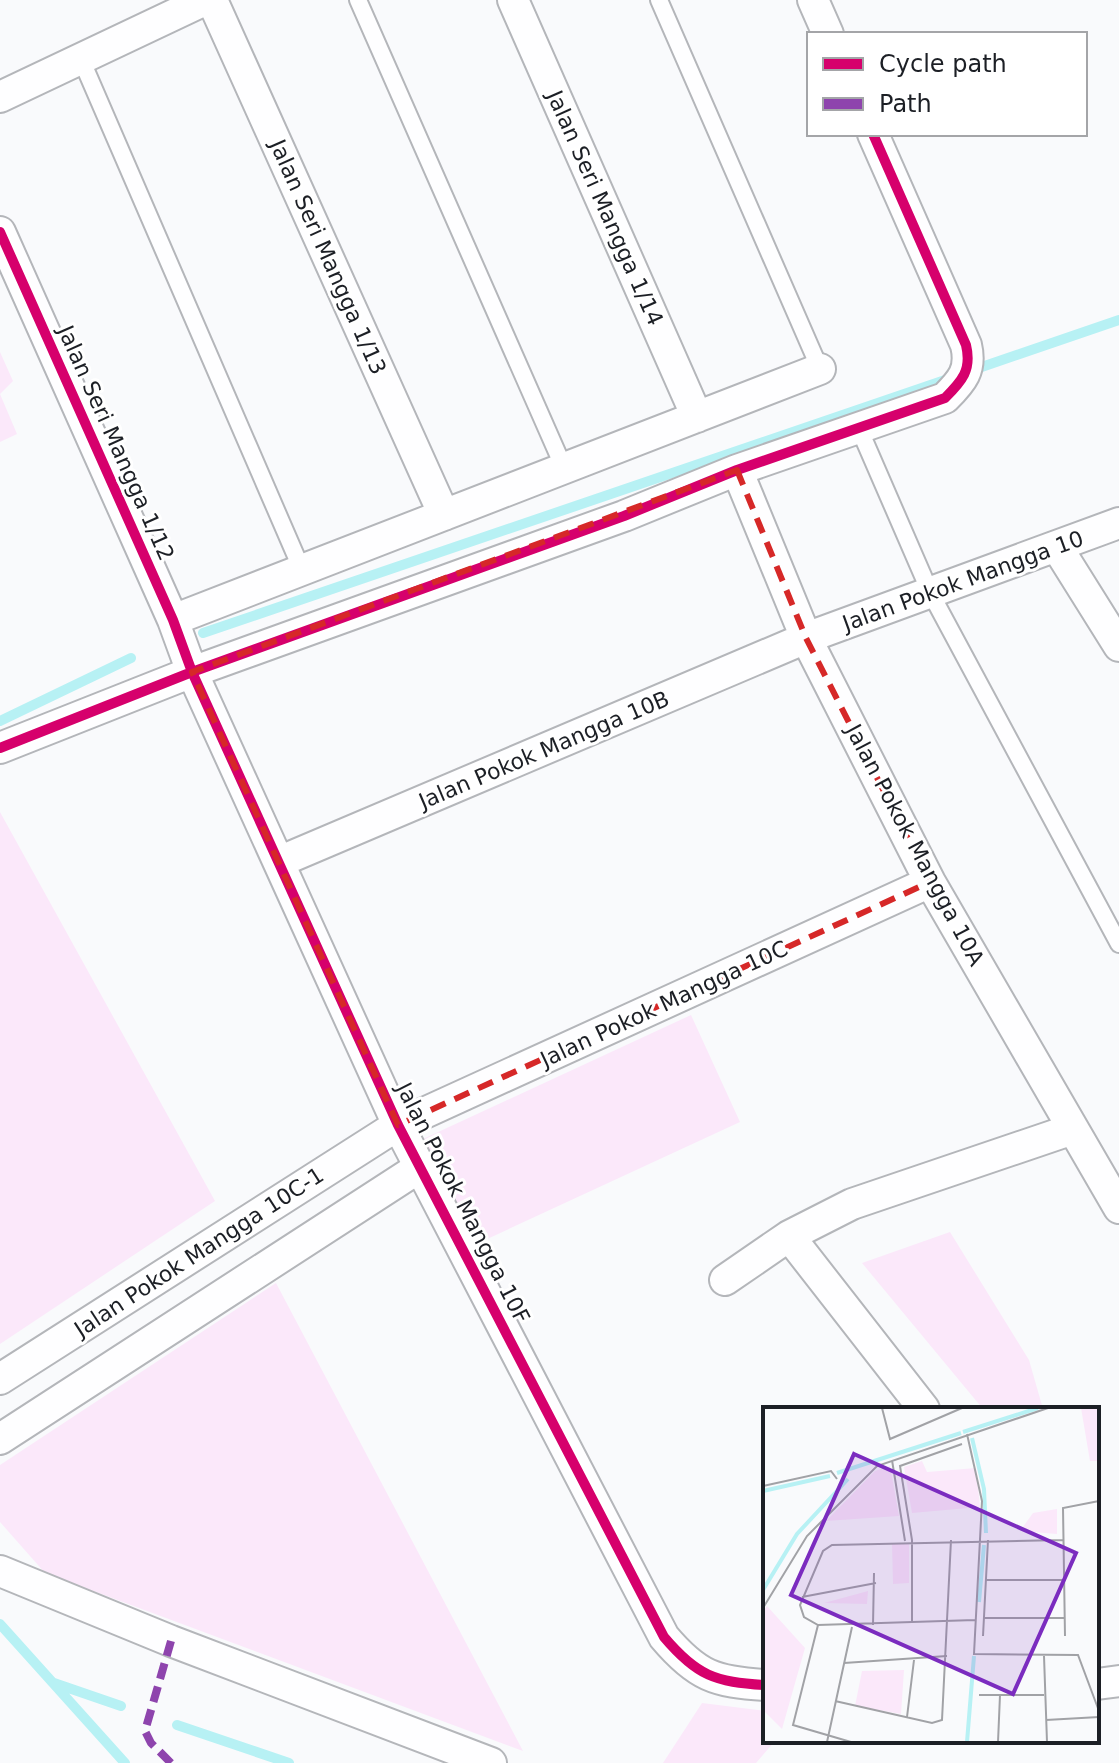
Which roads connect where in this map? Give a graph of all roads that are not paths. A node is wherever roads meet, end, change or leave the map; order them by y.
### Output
1 (205, 0) edge
2 (212, 0) edge
3 (358, 0) edge
4 (513, 0) edge
5 (659, 0) edge
6 (813, 0) edge
7 (827, 32) edge
8 (81, 59) junction
9 (0, 97) edge
10 (874, 136) edge
11 (0, 232) edge
12 (820, 369) joint
13 (697, 417) junction
14 (858, 426) junction
15 (564, 468) junction
16 (737, 470) junction
17 (444, 515) junction
18 (1119, 523) edge
19 (1057, 547) junction
20 (302, 570) junction
21 (930, 592) junction
22 (173, 620) junction
23 (806, 638) junction
24 (1119, 646) edge
25 (192, 672) junction
26 (0, 748) edge
27 (281, 861) junction
28 (930, 882) junction
29 (1119, 944) edge
30 (398, 1125) junction
31 (1073, 1129) junction
32 (420, 1167) junction
33 (1119, 1208) edge
34 (789, 1236) junction
35 (725, 1280) dead end
36 (0, 1379) edge
37 (922, 1407) edge
38 (0, 1439) edge
39 (0, 1571) edge
40 (1119, 1681) edge
41 (1099, 1684) edge
42 (763, 1685) edge
43 (491, 1763) edge

1 - 8 street
2 - 17 street, Jalan Seri Mangga 1/13
3 - 15 lane
4 - 13 street, Jalan Seri Mangga 1/14
5 - 12 lane
6 - 7 street
8 - 9 street
8 - 20 lane
10 - 14 street
11 - 22 street, Jalan Seri Mangga 1/12
12 - 13 street
13 - 15 street
14 - 16 street
14 - 21 lane
15 - 17 street
16 - 23 street, Jalan Pokok Mangga 10A
16 - 25 street
17 - 20 street
18 - 19 street, Jalan Pokok Mangga 10
19 - 21 street, Jalan Pokok Mangga 10
19 - 24 street
20 - 22 street
21 - 23 street, Jalan Pokok Mangga 10
21 - 29 lane
22 - 25 street, Jalan Seri Mangga 1/12
23 - 27 street, Jalan Pokok Mangga 10B
23 - 28 street, Jalan Pokok Mangga 10A
25 - 26 street
25 - 27 street, Jalan Pokok Mangga 10F
27 - 30 street, Jalan Pokok Mangga 10F
28 - 30 street, Jalan Pokok Mangga 10C
28 - 31 street, Jalan Pokok Mangga 10A
30 - 32 street, Jalan Pokok Mangga 10F
30 - 36 street, Jalan Pokok Mangga 10C-1
31 - 33 street, Jalan Pokok Mangga 10A
31 - 34 street
32 - 38 street
32 - 42 street, Jalan Pokok Mangga 10F
34 - 35 street
34 - 37 street
39 - 43 street
40 - 41 street

